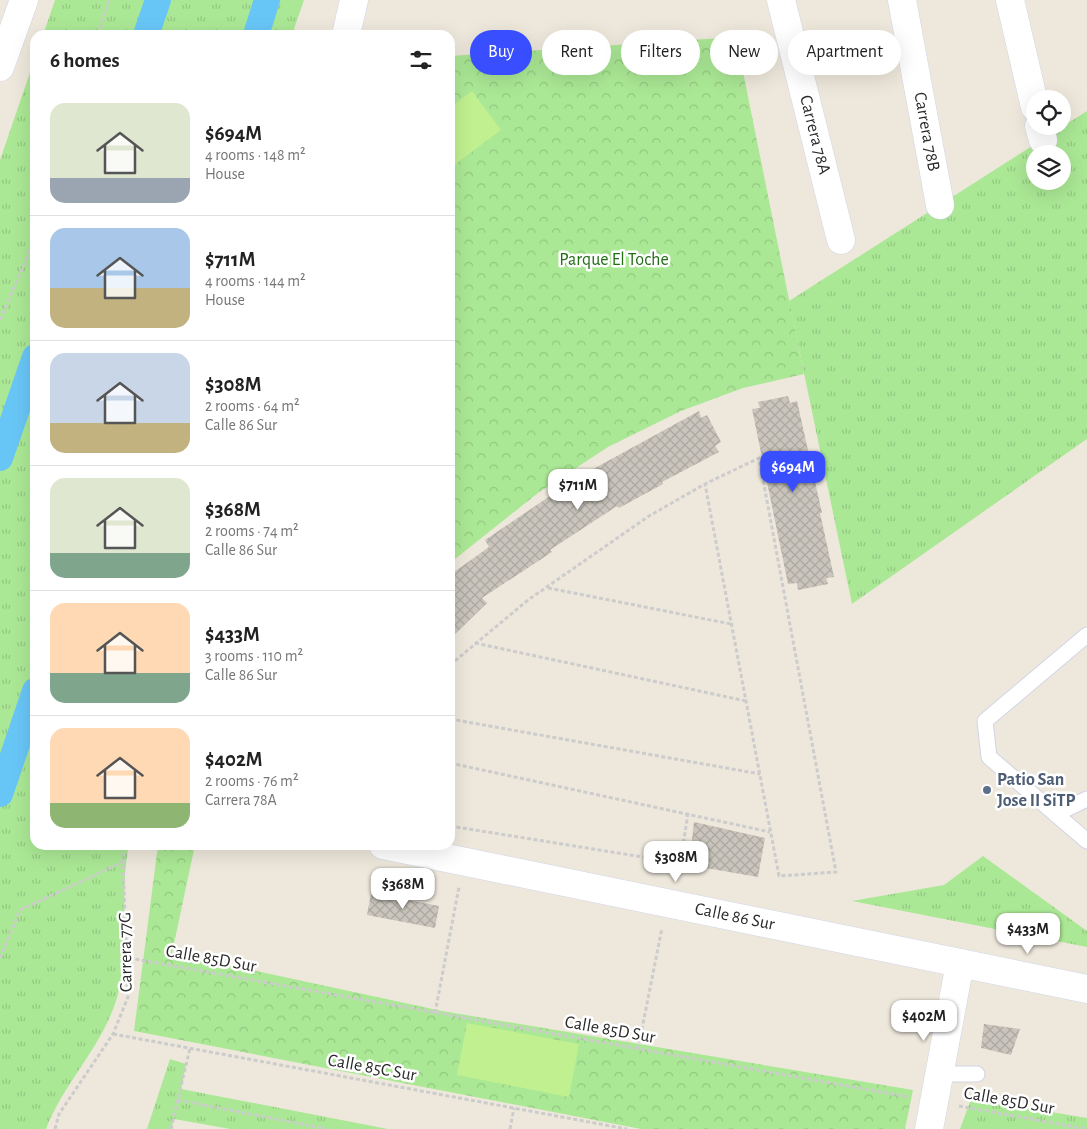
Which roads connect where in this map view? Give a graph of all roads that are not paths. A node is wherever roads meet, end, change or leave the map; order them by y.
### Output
1 (24, 0) edge
2 (354, 0) edge
3 (782, 0) edge
4 (902, 0) edge
5 (1010, 0) edge
6 (347, 30) edge
7 (0, 67) edge
8 (1031, 90) edge
9 (940, 205) dead end
10 (841, 240) dead end
11 (1087, 635) edge
12 (1087, 799) edge
13 (1056, 814) junction
14 (1087, 841) edge
15 (407, 850) edge
16 (960, 963) junction
17 (1087, 989) edge
18 (939, 1074) junction
19 (977, 1074) dead end
20 (929, 1129) edge

1 - 7 street
2 - 6 street
3 - 10 street, Carrera 78A
4 - 9 street, Carrera 78B
5 - 8 street
11 - 13 lane
12 - 13 lane
13 - 14 lane
15 - 16 street, Calle 86 Sur
16 - 17 street, Calle 86 Sur
16 - 18 street
18 - 19 lane
18 - 20 street

